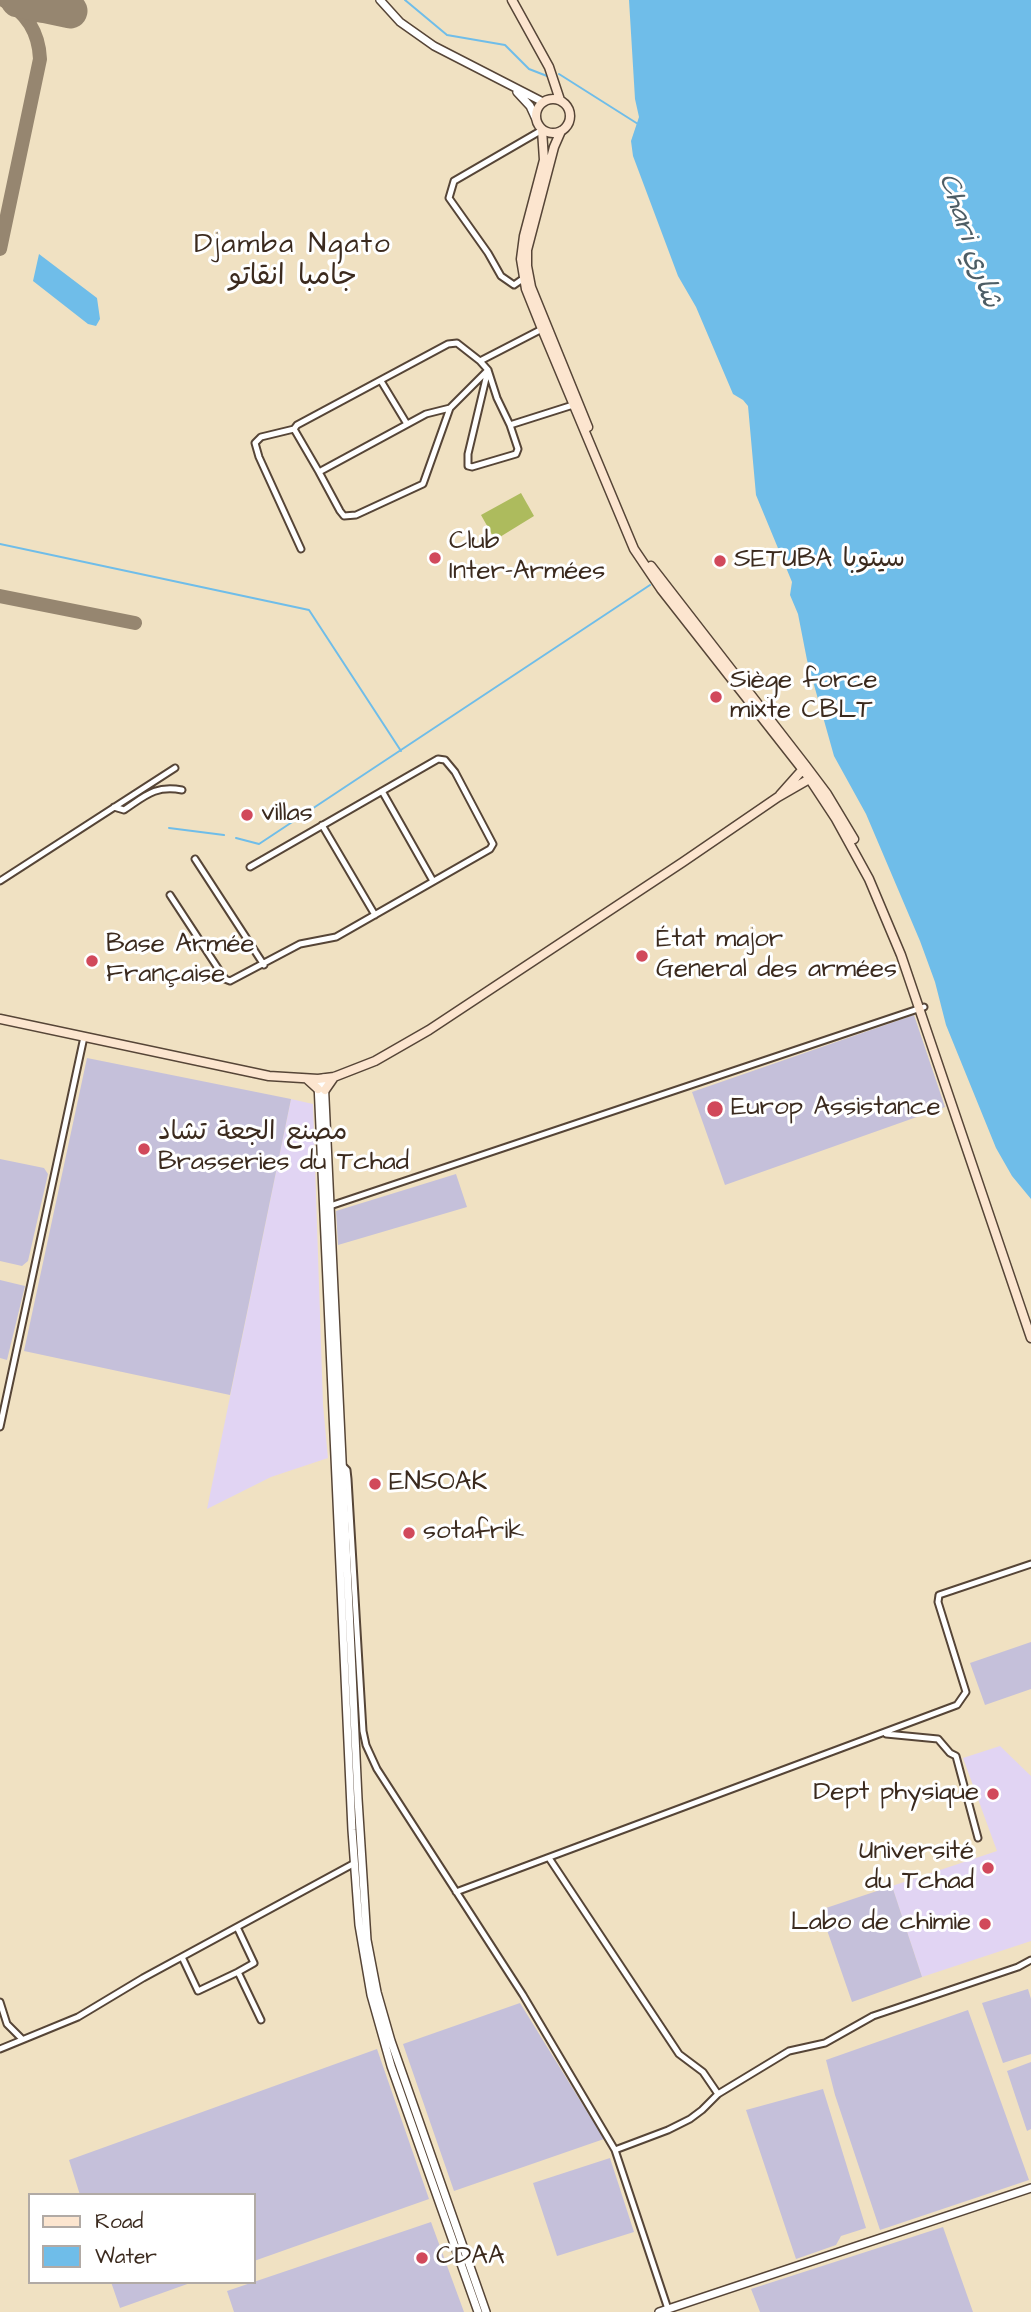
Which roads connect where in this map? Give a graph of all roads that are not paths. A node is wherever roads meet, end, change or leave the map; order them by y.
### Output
1 (380, 0) edge
2 (512, 0) edge
3 (505, 83) junction
4 (553, 83) junction
5 (560, 100) junction
6 (545, 101) junction
7 (535, 117) junction
8 (542, 130) junction
9 (562, 131) junction
10 (524, 278) junction
11 (542, 329) junction
12 (480, 361) junction
13 (488, 370) junction
14 (381, 381) junction
15 (573, 400) junction
16 (450, 408) junction
17 (407, 424) junction
18 (510, 425) junction
19 (294, 429) junction
20 (319, 472) junction
21 (301, 549) dead end
22 (794, 759) junction
23 (175, 768) dead end
24 (804, 768) junction
25 (811, 778) junction
26 (790, 787) junction
27 (182, 790) dead end
28 (382, 791) junction
29 (819, 793) junction
30 (114, 807) junction
31 (322, 825) junction
32 (195, 859) dead end
33 (250, 867) dead end
34 (0, 881) edge
35 (433, 881) junction
36 (170, 895) dead end
37 (375, 915) junction
38 (264, 965) junction
39 (922, 1008) junction
40 (0, 1018) edge
41 (84, 1036) junction
42 (334, 1076) junction
43 (307, 1079) junction
44 (321, 1079) junction
45 (321, 1090) junction
46 (326, 1206) junction
47 (1031, 1322) edge
48 (1031, 1338) edge
49 (0, 1427) edge
50 (339, 1466) junction
51 (1031, 1564) edge
52 (883, 1734) junction
53 (978, 1838) dead end
54 (549, 1858) junction
55 (354, 1864) junction
56 (456, 1892) junction
57 (237, 1927) junction
58 (182, 1957) junction
59 (1031, 1960) edge
60 (238, 1972) junction
61 (0, 2002) edge
62 (261, 2020) dead end
63 (22, 2039) junction
64 (0, 2049) edge
65 (718, 2094) junction
66 (615, 2150) junction
67 (1031, 2188) edge
68 (668, 2309) junction
69 (478, 2312) edge
70 (486, 2312) edge
71 (659, 2312) edge

1 - 3 street
2 - 4 main road
3 - 6 street
3 - 7 street
4 - 5 main road
4 - 6 main road
5 - 6 main road
5 - 9 main road
6 - 7 main road
7 - 8 main road
8 - 9 main road
8 - 10 main road
8 - 10 street
9 - 15 main road
10 - 11 main road
11 - 12 street
11 - 15 main road
12 - 13 street
12 - 14 street
13 - 16 street
13 - 18 street
13 - 18 street
14 - 17 street
14 - 19 street
15 - 18 street
15 - 22 main road
15 - 24 main road
16 - 17 street
16 - 20 street
17 - 20 street
19 - 20 street
19 - 21 street
22 - 24 main road
22 - 26 main road
23 - 30 street
24 - 25 main road
24 - 26 main road
25 - 26 main road
25 - 29 main road
25 - 39 main road
26 - 29 main road
26 - 42 main road
27 - 30 street
28 - 31 street
28 - 35 street
28 - 35 street
29 - 39 main road
30 - 34 street
31 - 33 street
31 - 37 street
32 - 38 street
35 - 37 street
36 - 38 street
37 - 38 street
39 - 46 street
39 - 47 main road
39 - 48 main road
40 - 41 main road
41 - 43 main road
41 - 49 street
42 - 44 main road
42 - 45 main road
43 - 44 main road
43 - 45 main road
44 - 45 street
45 - 46 street
46 - 50 street
50 - 55 street
50 - 56 street
50 - 70 street
51 - 52 street
52 - 53 street
52 - 54 street
54 - 56 street
54 - 65 street
55 - 57 street
55 - 69 street
56 - 66 street
57 - 58 street
57 - 60 street
58 - 60 street
58 - 63 street
59 - 65 street
60 - 62 street
61 - 63 street
63 - 64 street
65 - 66 street
66 - 68 street
67 - 68 street
68 - 71 street

